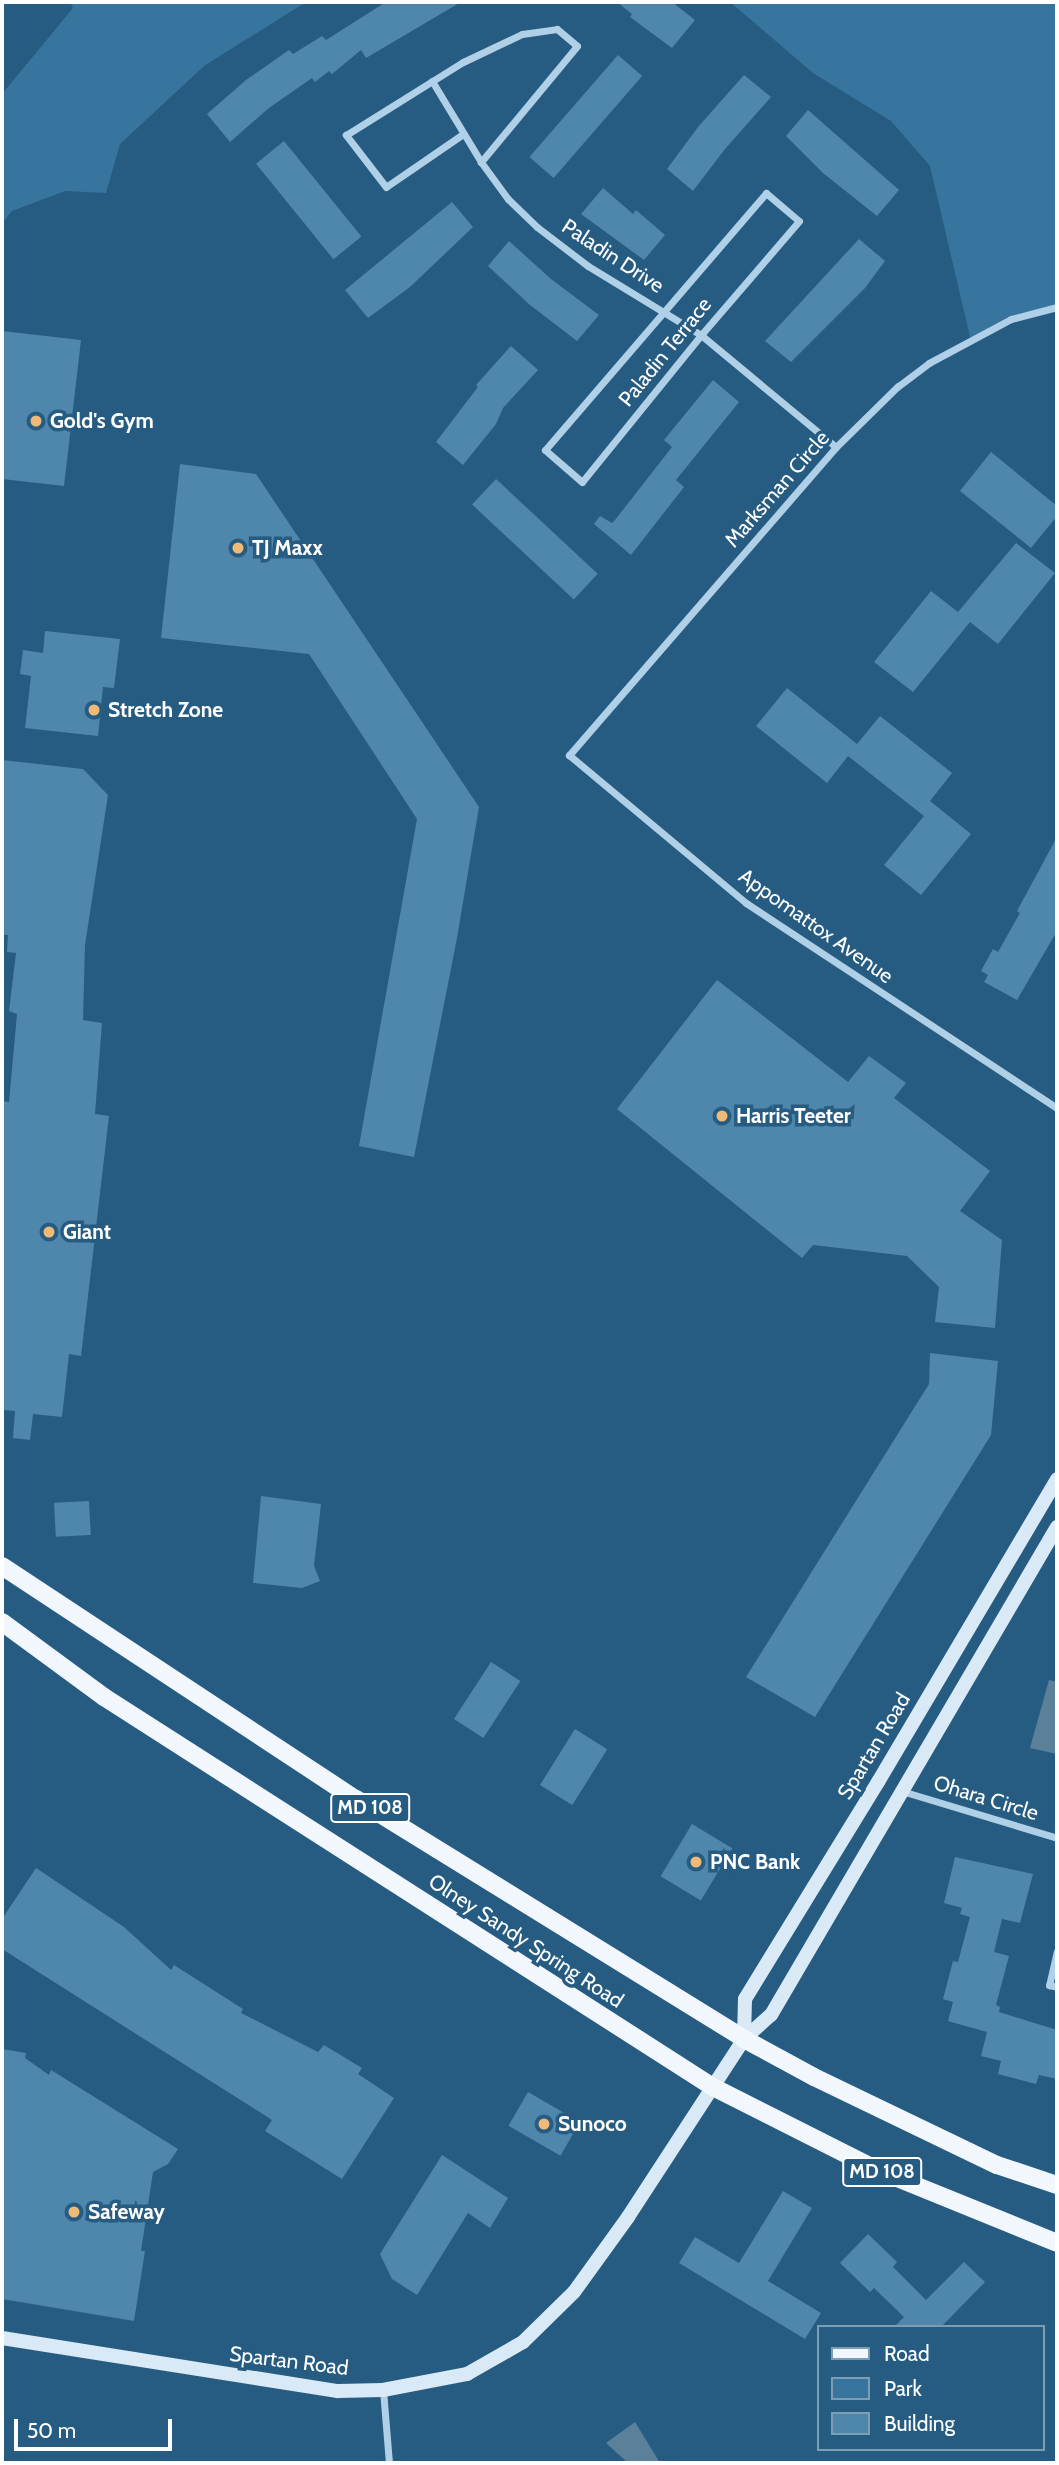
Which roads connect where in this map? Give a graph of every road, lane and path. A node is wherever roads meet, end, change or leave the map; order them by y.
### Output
1 (432, 81) junction
2 (463, 134) junction
3 (481, 162) junction
4 (1057, 307) edge
5 (663, 310) junction
6 (701, 335) junction
7 (835, 447) junction
8 (569, 755) joint
9 (1057, 1108) edge
10 (1057, 1479) edge
11 (1057, 1527) edge
12 (2, 1566) edge
13 (2, 1622) edge
14 (905, 1791) junction
15 (1057, 1838) edge
16 (1057, 1951) edge
17 (1057, 1987) edge
18 (744, 2039) junction
19 (713, 2087) junction
20 (1057, 2185) edge
21 (1057, 2244) edge
22 (2, 2338) edge
23 (383, 2390) junction
24 (389, 2463) edge

1 - 2 street, Paladin Drive
1 - 2 street
1 - 3 street
2 - 3 street, Paladin Drive
3 - 5 street, Paladin Drive
4 - 7 street, Marksman Circle
5 - 6 street, Paladin Drive
5 - 6 street, Paladin Terrace
5 - 6 street, Paladin Terrace
6 - 7 street, Paladin Drive
7 - 8 street, Marksman Circle
8 - 9 street, Appomattox Avenue
10 - 18 street, Spartan Road
11 - 14 street, Spartan Road
12 - 18 main road, Olney Sandy Spring Road / MD 108
13 - 19 main road, Olney Sandy Spring Road / MD 108
14 - 15 street, Ohara Circle
14 - 18 street, Spartan Road
16 - 17 street
18 - 19 street, Spartan Road
18 - 20 main road, Olney Sandy Spring Road / MD 108
19 - 21 main road, Olney Sandy Spring Road / MD 108
19 - 23 street, Spartan Road
22 - 23 street, Spartan Road
23 - 24 street

